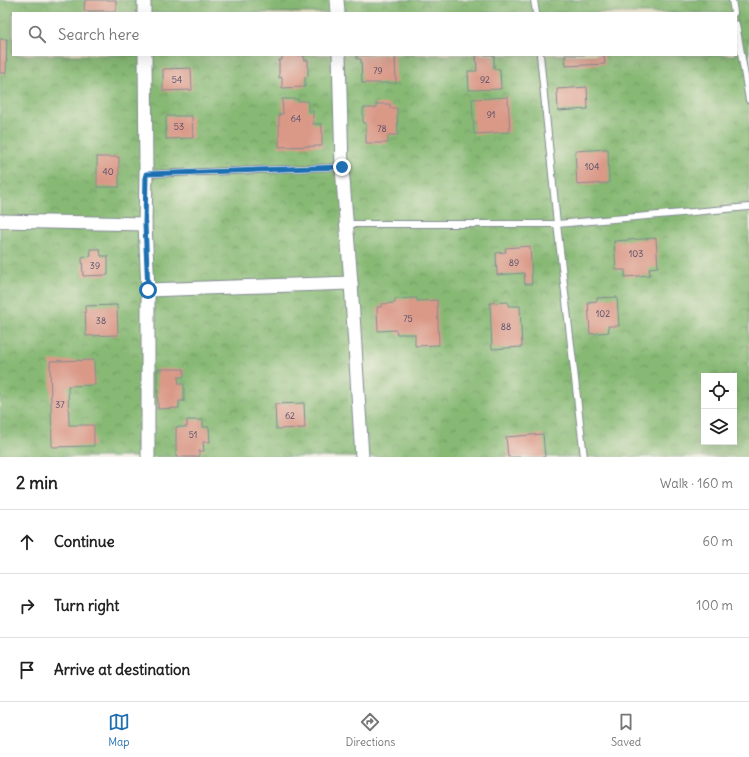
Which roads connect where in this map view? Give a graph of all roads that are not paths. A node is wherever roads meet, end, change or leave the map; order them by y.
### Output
1 (144, 0) edge
2 (337, 0) edge
3 (534, 0) edge
4 (732, 0) edge
5 (144, 12) edge
6 (338, 12) edge
7 (536, 12) edge
8 (734, 12) edge
9 (737, 30) edge
10 (145, 56) edge
11 (339, 56) edge
12 (540, 56) edge
13 (749, 100) edge
14 (342, 167) junction
15 (146, 174) junction
16 (749, 207) edge
17 (0, 221) edge
18 (145, 224) junction
19 (346, 224) junction
20 (557, 224) junction
21 (351, 283) junction
22 (148, 290) junction
23 (148, 457) edge
24 (362, 457) edge
25 (584, 457) edge

1 - 5 street
2 - 6 street
3 - 7 lane
4 - 8 lane
9 - 13 lane
10 - 15 street
11 - 14 street
12 - 20 lane
14 - 15 lane
14 - 19 street
15 - 18 street
16 - 20 lane
17 - 18 street
18 - 22 street
19 - 20 lane
19 - 21 street
20 - 25 lane
21 - 22 street
21 - 24 street
22 - 23 street

